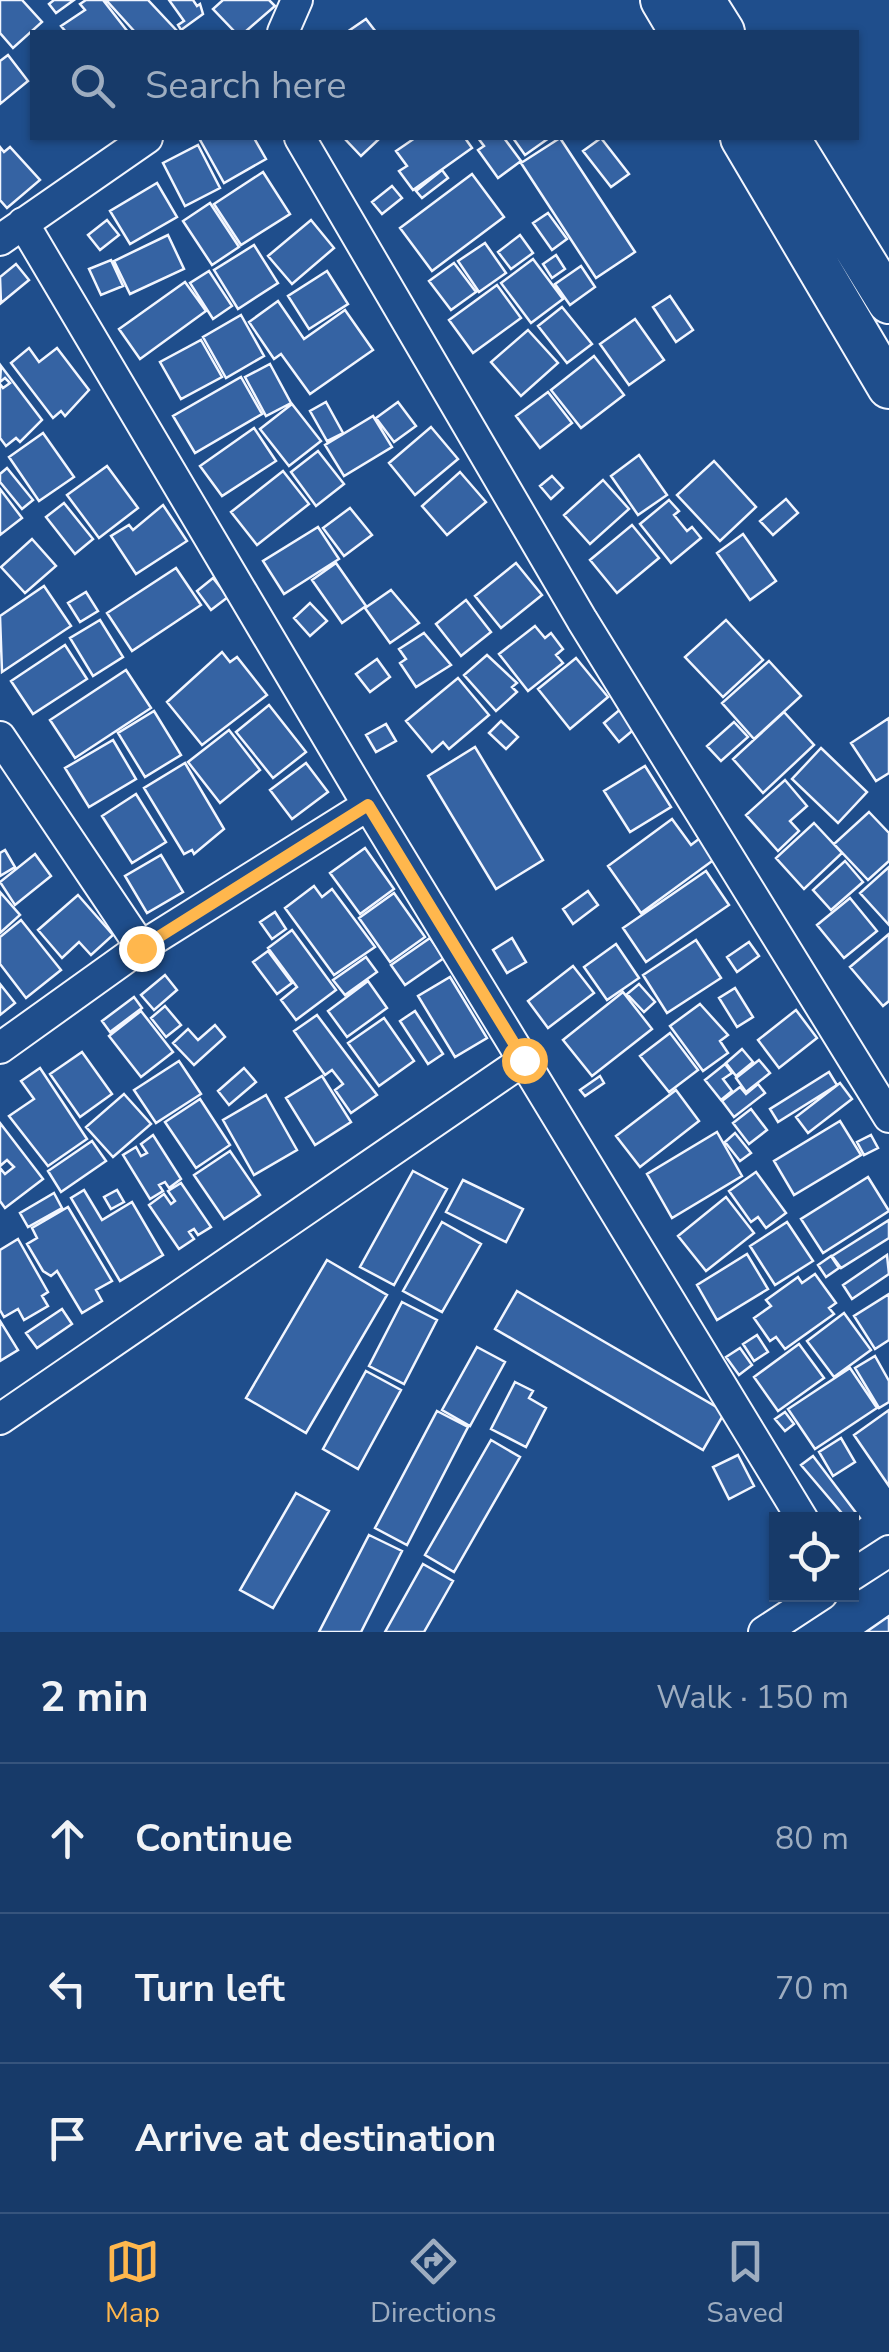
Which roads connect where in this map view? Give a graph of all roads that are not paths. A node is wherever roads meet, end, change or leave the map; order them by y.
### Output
1 (298, 0) edge
2 (662, 0) edge
3 (703, 0) edge
4 (284, 30) edge
5 (680, 30) edge
6 (722, 30) edge
7 (144, 140) edge
8 (301, 140) edge
9 (743, 140) edge
10 (789, 140) edge
11 (11, 231) edge
12 (889, 302) edge
13 (889, 387) edge
14 (0, 737) edge
15 (368, 805) junction
16 (141, 948) junction
17 (0, 1048) edge
18 (524, 1060) junction
19 (889, 1117) edge
20 (0, 1418) edge
21 (798, 1512) edge
22 (889, 1551) edge
23 (859, 1571) edge
24 (810, 1602) edge
25 (764, 1632) edge

1 - 4 street
2 - 5 highway
3 - 6 highway
7 - 11 street
8 - 19 street
9 - 13 highway
10 - 12 highway
11 - 15 street
14 - 16 street
15 - 16 street
15 - 18 street
16 - 17 street
18 - 20 street
18 - 21 street
22 - 23 street
24 - 25 street

